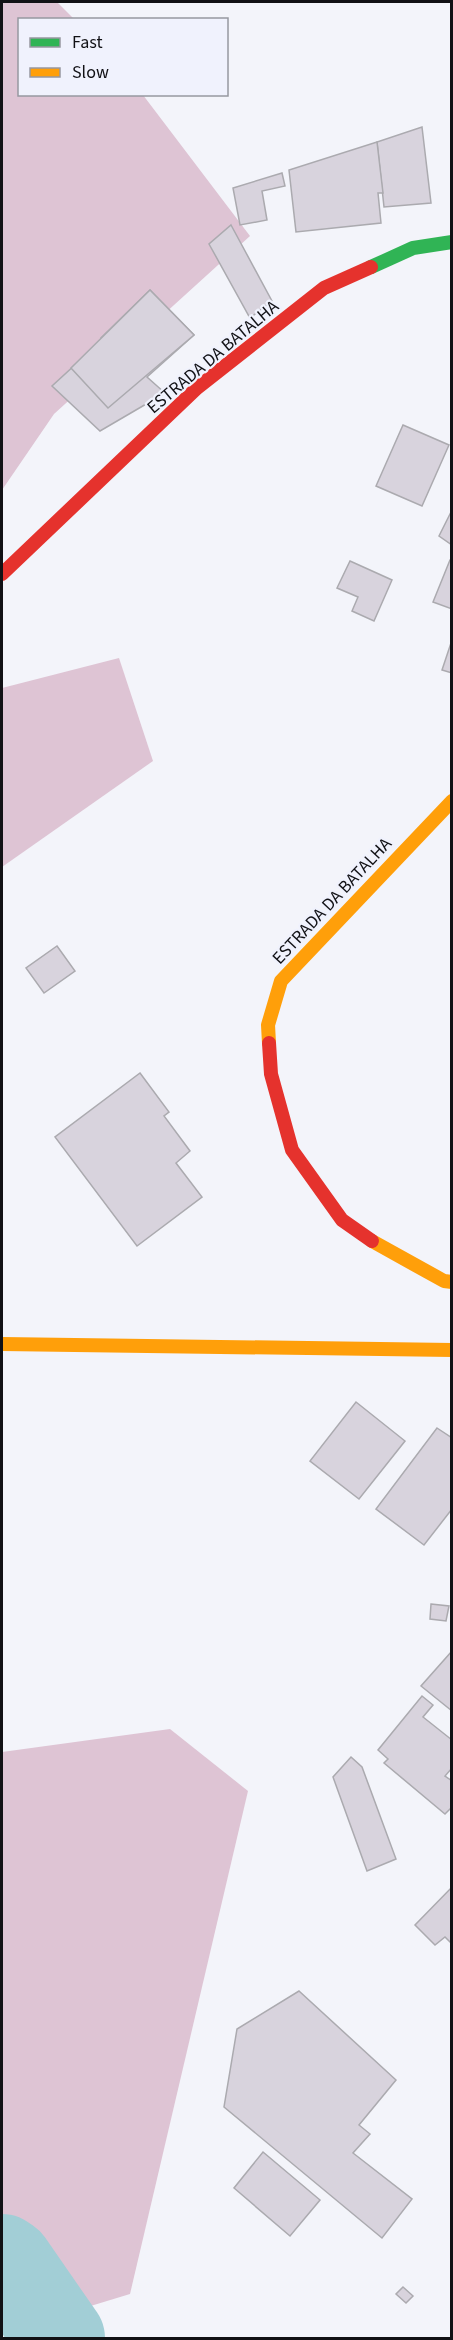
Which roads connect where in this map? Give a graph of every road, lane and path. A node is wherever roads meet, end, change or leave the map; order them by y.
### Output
1 (452, 242) edge
2 (2, 574) edge
3 (452, 801) edge
4 (452, 1282) edge
5 (2, 1344) edge
6 (452, 1350) edge

1 - 2 street, ESTRADA DA BATALHA
3 - 4 street, ESTRADA DA BATALHA
5 - 6 street

